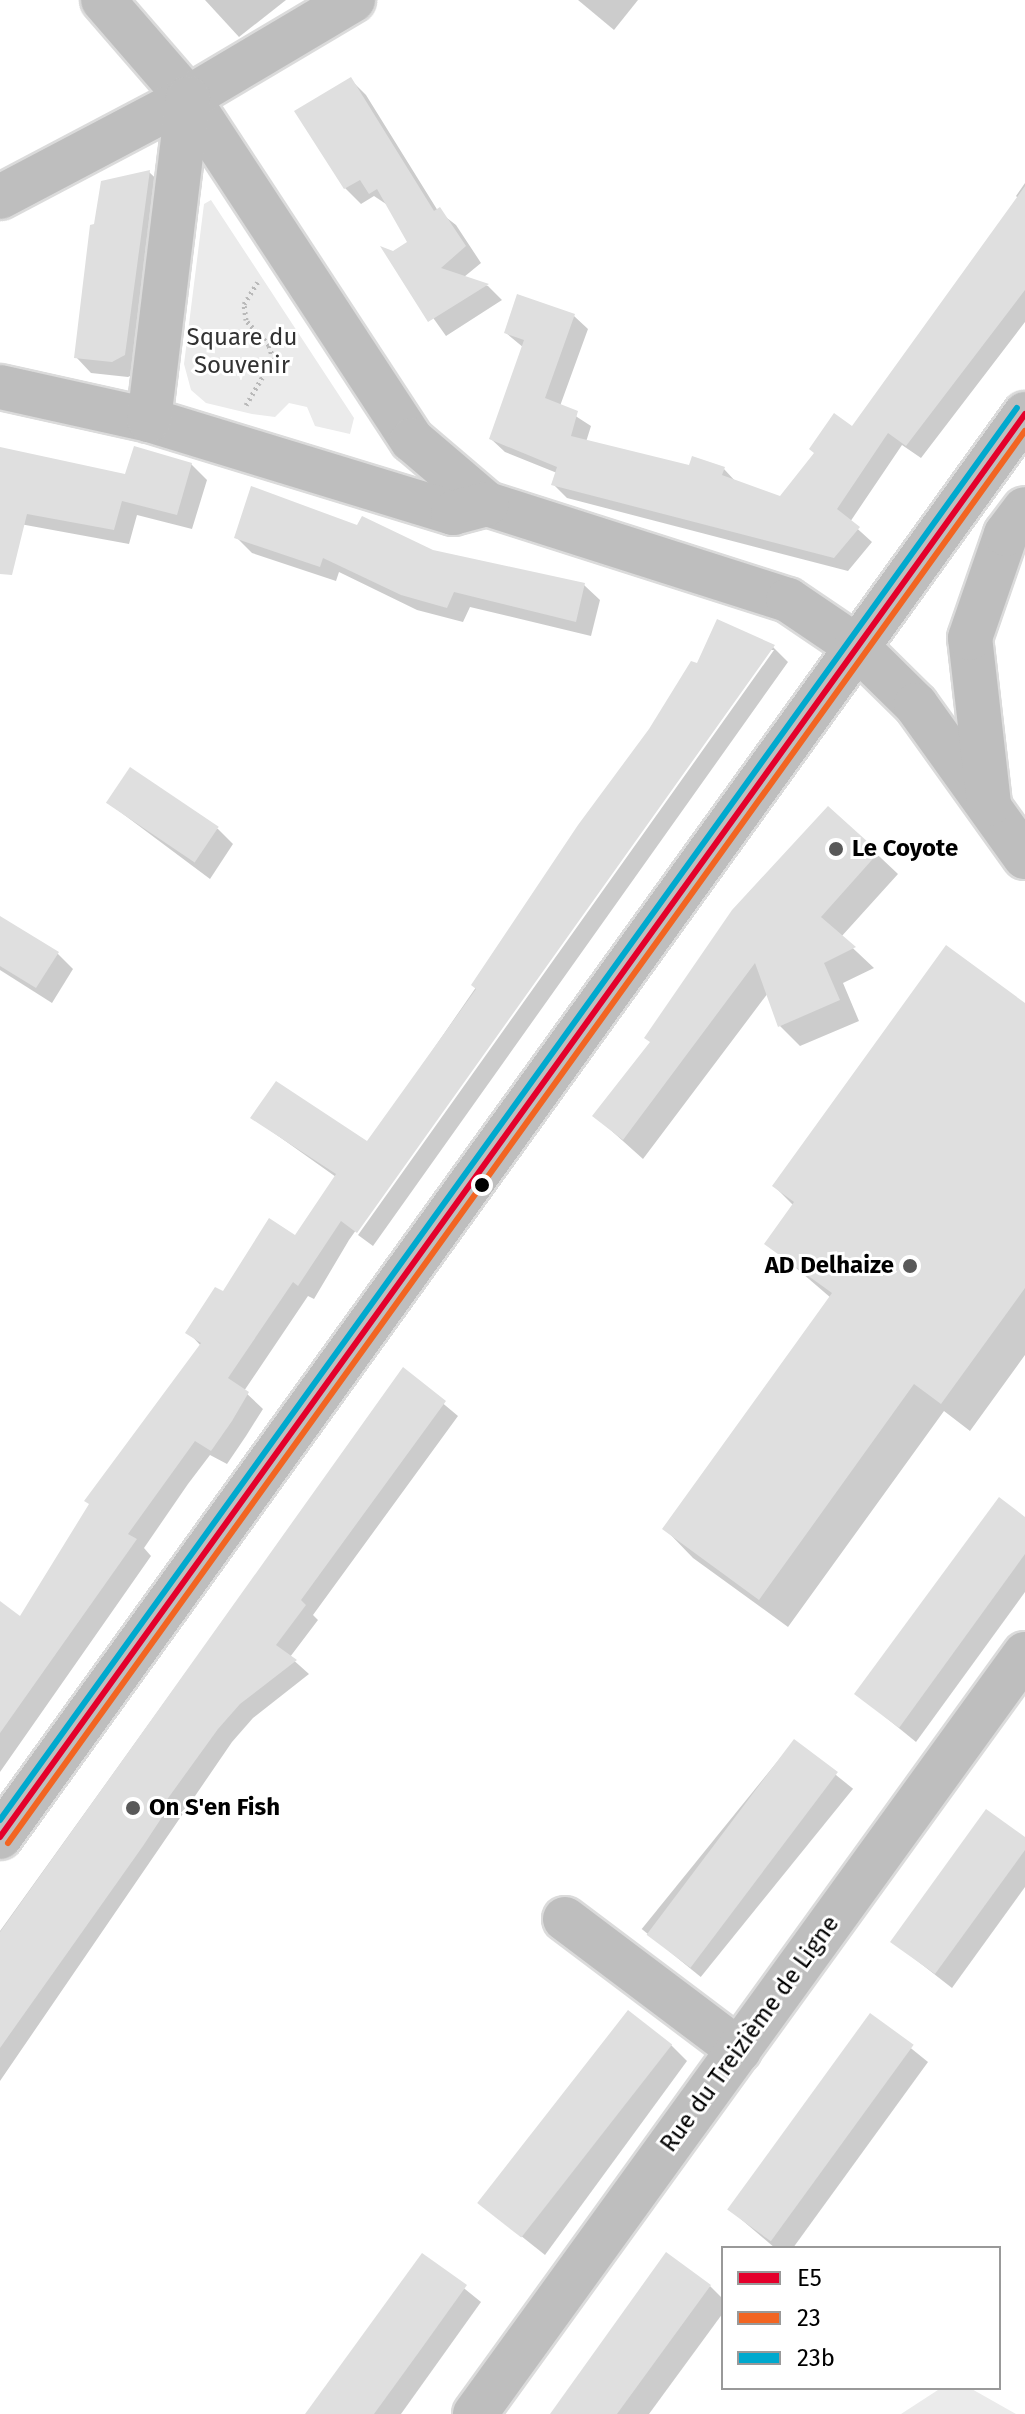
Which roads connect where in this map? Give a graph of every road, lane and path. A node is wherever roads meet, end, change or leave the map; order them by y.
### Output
1 (103, 0) edge
2 (353, 0) edge
3 (188, 98) junction
4 (0, 197) edge
5 (295, 257) junction
6 (0, 387) edge
7 (1025, 414) edge
8 (149, 420) junction
9 (236, 446) junction
10 (487, 504) junction
11 (1025, 509) edge
12 (856, 646) junction
13 (990, 811) junction
14 (1025, 857) edge
15 (1025, 1654) edge
16 (0, 1837) edge
17 (565, 1919) dead end
18 (739, 2050) junction
19 (475, 2414) edge

1 - 3 street
2 - 3 street
3 - 4 street
3 - 5 street
3 - 8 street
5 - 9 path
5 - 10 street
6 - 8 street
7 - 12 street
8 - 9 street
9 - 10 street
10 - 12 street
11 - 13 street
12 - 13 street
12 - 16 street
13 - 14 street
15 - 18 street, Rue du Treizième de Ligne
17 - 18 street
18 - 19 street, Rue du Treizième de Ligne

